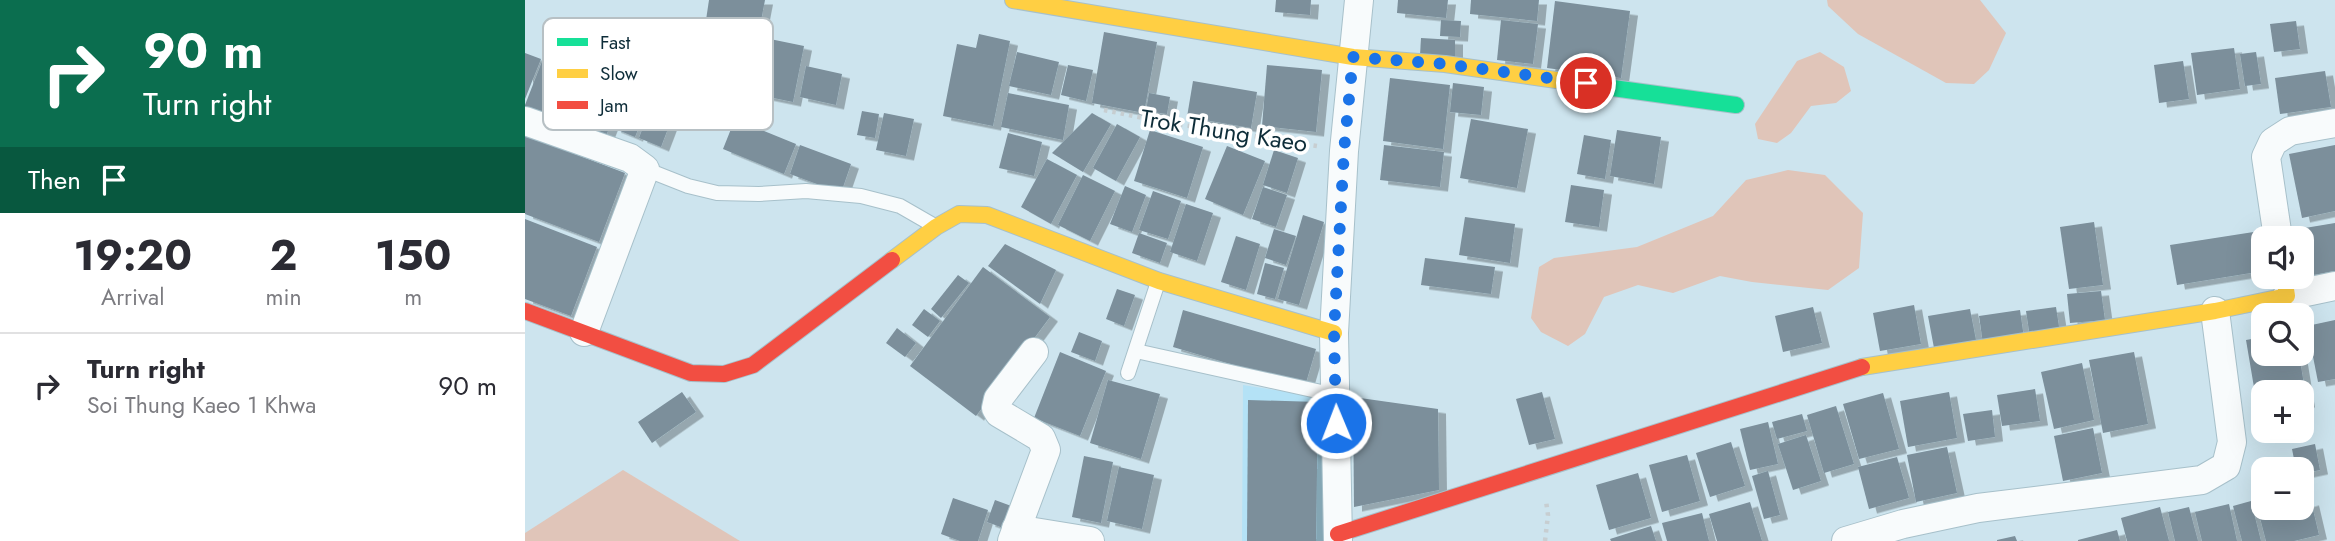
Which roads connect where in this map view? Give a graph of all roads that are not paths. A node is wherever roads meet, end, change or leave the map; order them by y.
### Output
1 (1013, 0) edge
2 (1359, 0) edge
3 (1353, 57) junction
4 (1736, 105) dead end
5 (525, 121) edge
6 (2335, 123) edge
7 (543, 127) edge
8 (551, 130) edge
9 (645, 169) junction
10 (2276, 226) edge
11 (936, 227) junction
12 (1159, 281) junction
13 (2314, 286) edge
14 (2335, 286) edge
15 (2277, 289) edge
16 (525, 311) edge
17 (2215, 311) junction
18 (584, 332) junction
19 (1334, 332) junction
20 (1136, 351) junction
21 (1034, 352) dead end
22 (1128, 373) dead end
23 (1335, 395) junction
24 (1014, 535) edge
25 (1338, 538) edge
26 (1090, 541) edge
27 (1846, 541) edge

1 - 3 street
2 - 3 street
3 - 4 street
3 - 19 street
5 - 7 street
6 - 10 street
8 - 9 street
9 - 11 lane
9 - 18 street
11 - 12 street
11 - 18 street
12 - 19 street
12 - 20 lane
13 - 14 street
15 - 17 street
16 - 18 street
17 - 25 street
17 - 27 street
19 - 23 street
20 - 22 lane
20 - 23 lane
21 - 24 street
23 - 25 street
24 - 26 street

